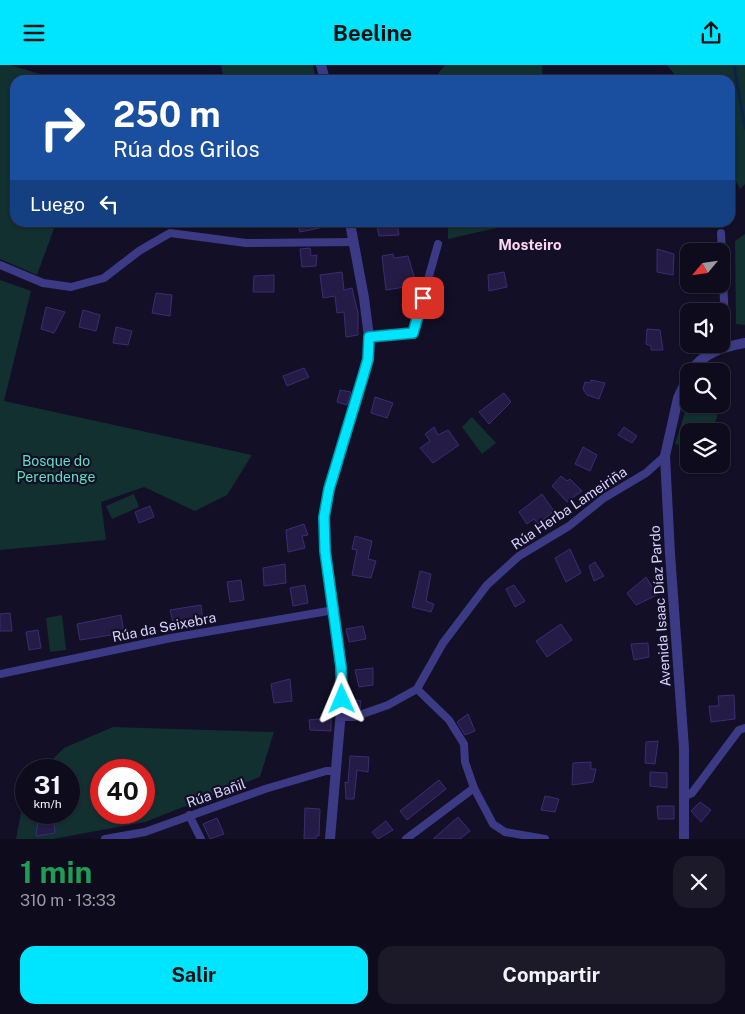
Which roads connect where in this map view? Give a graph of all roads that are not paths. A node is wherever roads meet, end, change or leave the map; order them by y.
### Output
1 (351, 227) edge
2 (721, 233) dead end
3 (353, 242) junction
4 (438, 244) dead end
5 (0, 265) edge
6 (724, 303) edge
7 (369, 337) junction
8 (745, 343) edge
9 (730, 345) edge
10 (714, 353) edge
11 (697, 363) edge
12 (680, 394) edge
13 (665, 456) junction
14 (334, 610) junction
15 (0, 674) edge
16 (417, 689) junction
17 (341, 717) junction
18 (745, 728) edge
19 (336, 771) junction
20 (474, 788) junction
21 (685, 796) junction
22 (189, 815) junction
23 (105, 839) edge
24 (201, 839) edge
25 (330, 839) edge
26 (406, 839) edge
27 (545, 839) edge
28 (684, 839) edge

1 - 3 street
2 - 6 street
3 - 5 street
3 - 7 street
4 - 7 street
7 - 14 street
8 - 9 street
10 - 11 street
12 - 13 street, Avenida Isaac Díaz Pardo
13 - 16 street, Rúa Herba Lameiriña
13 - 21 street, Avenida Isaac Díaz Pardo
14 - 15 street, Rúa da Seixebra
14 - 17 street
16 - 17 street
16 - 20 street
17 - 19 street
18 - 21 street
19 - 22 street, Rúa Bañil
19 - 25 street
20 - 26 street
20 - 27 street
21 - 28 street, Avenida Isaac Díaz Pardo
22 - 23 street, Rúa Bañil
22 - 24 street

